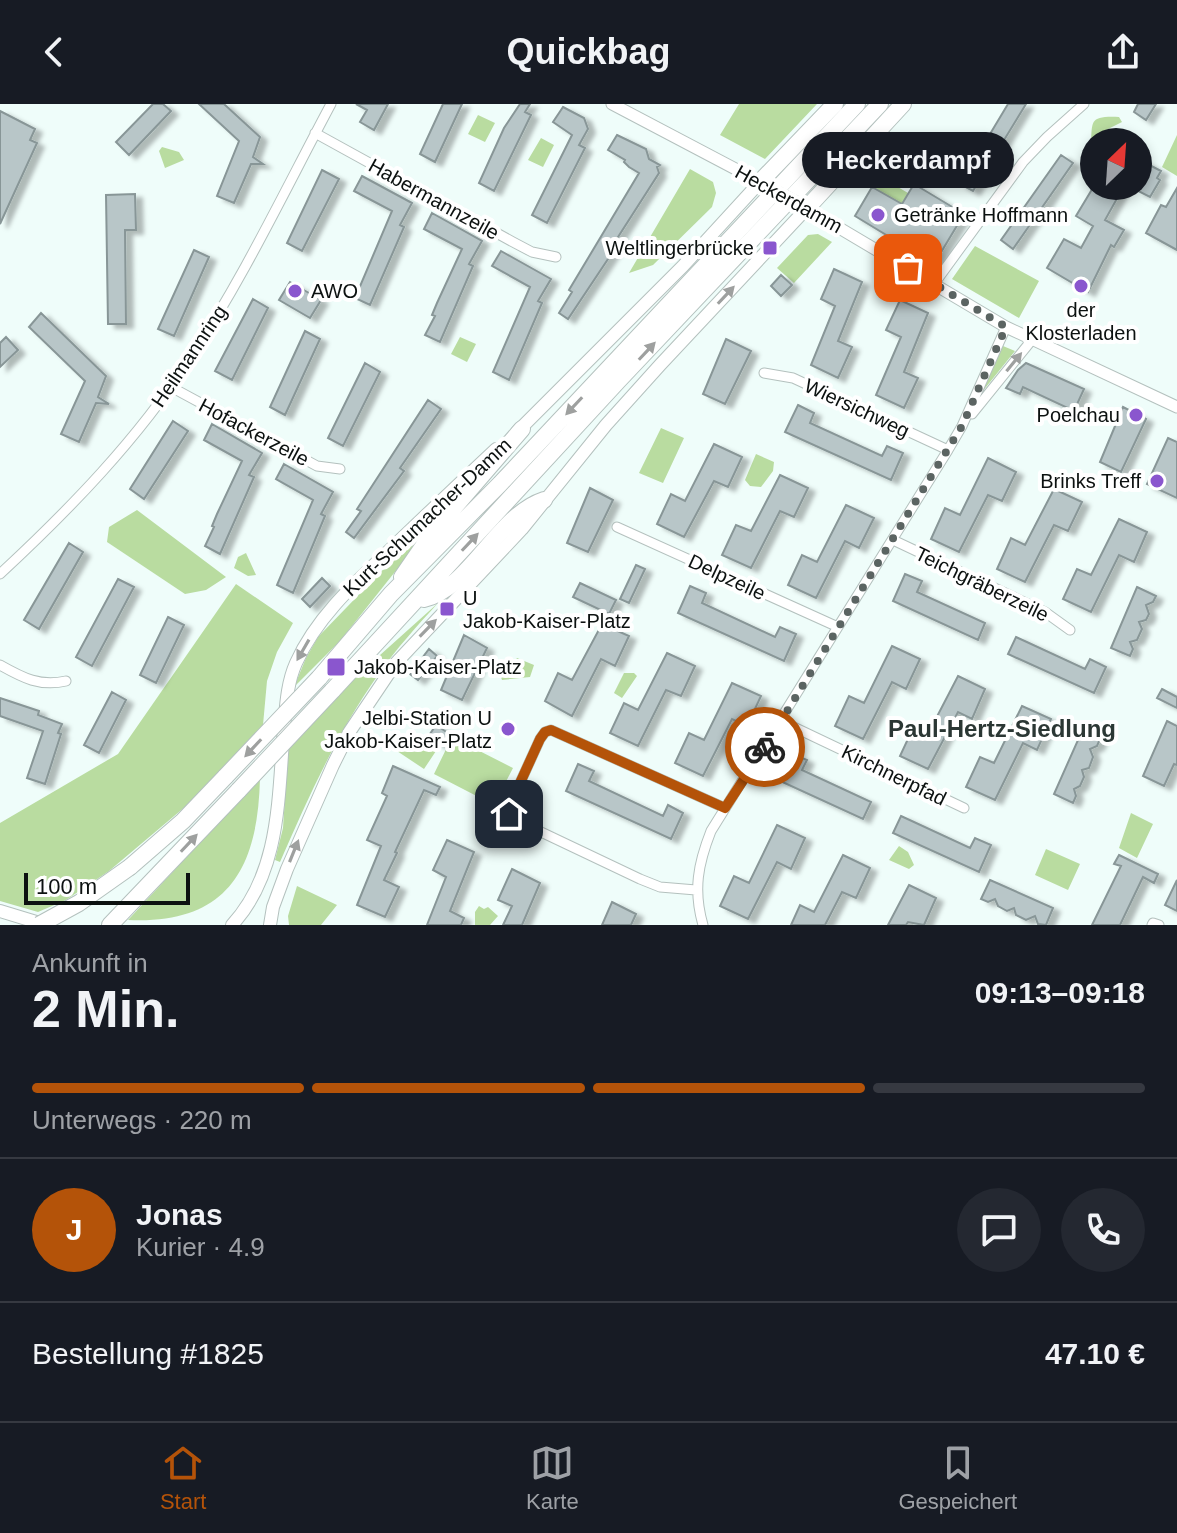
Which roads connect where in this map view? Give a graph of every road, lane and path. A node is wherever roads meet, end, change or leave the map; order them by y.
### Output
1 (331, 104) edge
2 (612, 104) edge
3 (835, 104) edge
4 (857, 104) edge
5 (880, 104) edge
6 (903, 104) edge
7 (1084, 104) edge
8 (315, 133) junction
9 (764, 184) junction
10 (803, 206) junction
11 (556, 257) dead end
12 (934, 284) junction
13 (1006, 327) junction
14 (1031, 341) junction
15 (764, 373) dead end
16 (171, 387) junction
17 (1177, 407) edge
18 (962, 426) junction
19 (522, 429) junction
20 (948, 450) junction
21 (340, 469) dead end
22 (544, 500) junction
23 (617, 527) dead end
24 (893, 540) junction
25 (0, 574) edge
26 (391, 594) junction
27 (418, 600) junction
28 (838, 627) junction
29 (1070, 630) dead end
30 (0, 665) edge
31 (66, 681) dead end
32 (781, 721) junction
33 (725, 808) junction
34 (964, 808) dead end
35 (696, 890) junction
36 (0, 911) edge
37 (39, 925) edge
38 (46, 925) edge
39 (110, 925) edge
40 (232, 925) edge
41 (270, 925) edge
42 (703, 925) edge
43 (1152, 925) edge
44 (1159, 925) edge

1 - 8 street, Heilmannring
2 - 9 street, Heckerdamm
3 - 9 highway
4 -> 26 highway
27 -> 5 highway
6 - 10 highway
7 - 12 street
8 - 11 street, Habermannzeile
8 - 16 street, Heilmannring
9 - 10 street, Heckerdamm, bridge
9 - 19 main road, Kurt-Schumacher-Damm
10 - 12 street, Heckerdamm
22 -> 10 main road
12 - 13 street, Heckerdamm
13 - 14 street, Heckerdamm
13 - 18 street
14 - 17 street, Heckerdamm
18 -> 14 street
15 - 20 street, Wiersichweg
16 - 21 street, Hofackerzeile
16 - 25 street, Heilmannring
18 - 20 street
19 - 26 highway
19 -> 40 main road, Kurt-Schumacher-Damm
20 - 24 street
22 - 27 highway
41 -> 22 main road
23 - 28 street, Delpzeile
24 - 28 street
24 - 29 street, Teichgräberzeile
26 -> 37 highway, bridge
39 -> 27 highway, bridge
28 - 32 street
30 - 31 street
32 - 33 street
32 - 34 street, Kirchnerpfad
33 - 35 street
33 - 35 street
35 - 42 street
36 - 38 main road
43 - 44 street

